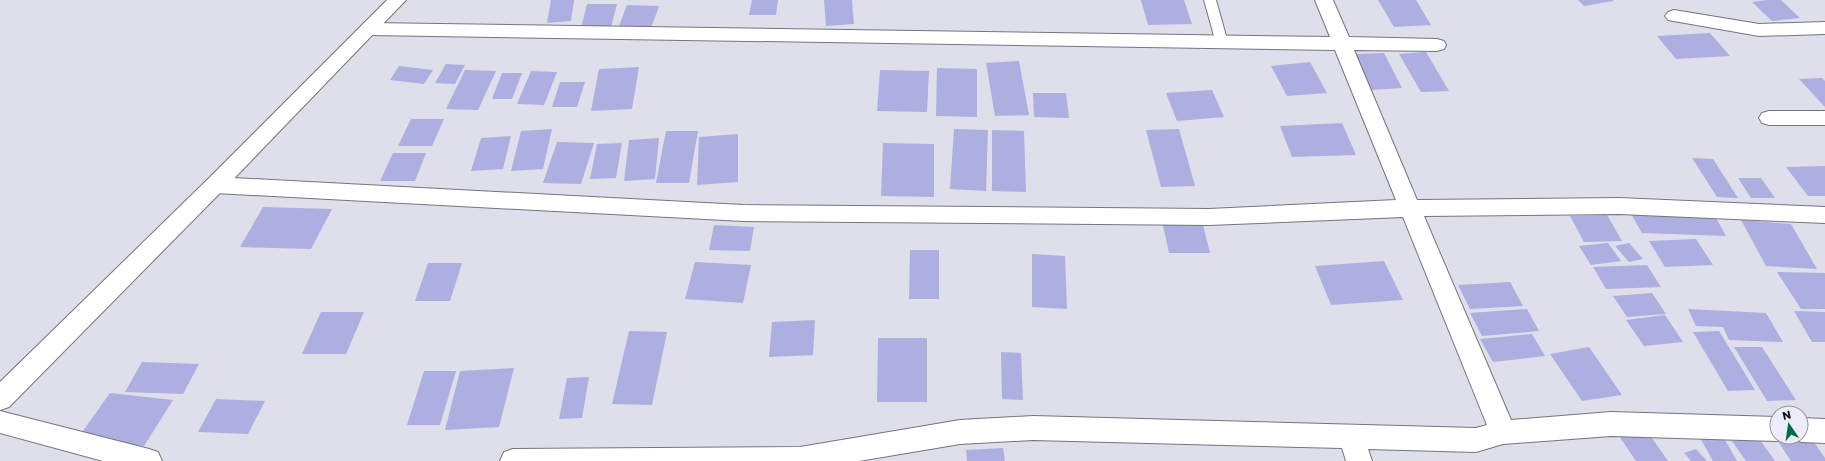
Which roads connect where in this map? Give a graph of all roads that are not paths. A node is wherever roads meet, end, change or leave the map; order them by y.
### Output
1 (397, 0) edge
2 (1210, 0) edge
3 (1324, 0) edge
4 (1674, 16) dead end
5 (1825, 28) edge
6 (369, 29) junction
7 (1222, 43) junction
8 (1342, 45) junction
9 (1438, 45) dead end
10 (1769, 118) dead end
11 (1825, 118) edge
12 (215, 186) junction
13 (1410, 208) junction
14 (1825, 215) edge
15 (0, 399) edge
16 (0, 422) edge
17 (1769, 429) edge
18 (1809, 430) edge
19 (1825, 431) edge
20 (1504, 432) junction
21 (1351, 438) junction
22 (149, 461) edge
23 (513, 461) edge
24 (1359, 461) edge

1 - 6 street
2 - 7 lane
3 - 8 street
4 - 5 street
6 - 7 street
6 - 12 street
7 - 8 street
8 - 9 street
8 - 13 street
10 - 11 street
12 - 13 street
12 - 15 street
13 - 14 street
13 - 20 street
16 - 22 street
17 - 20 street
18 - 19 street
20 - 21 street
21 - 23 street
21 - 24 street

